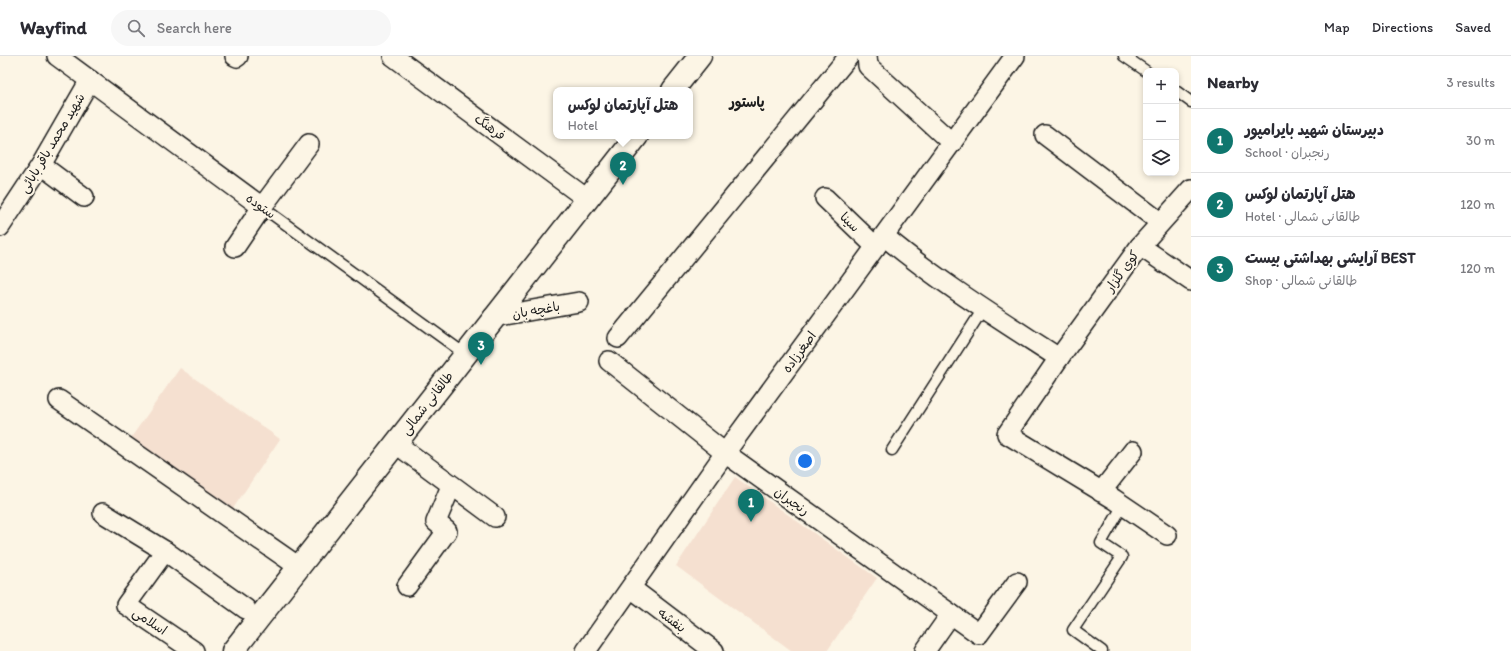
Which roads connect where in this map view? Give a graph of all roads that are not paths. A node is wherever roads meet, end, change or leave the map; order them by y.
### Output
1 (57, 56) edge
2 (393, 56) edge
3 (700, 56) edge
4 (849, 56) edge
5 (868, 56) edge
6 (1015, 56) edge
7 (1124, 56) edge
8 (1143, 69) edge
9 (90, 80) junction
10 (675, 87) edge
11 (1179, 93) edge
12 (1191, 102) edge
13 (1045, 135) dead end
14 (635, 139) edge
15 (952, 142) junction
16 (309, 144) dead end
17 (41, 165) junction
18 (1191, 189) edge
19 (84, 197) dead end
20 (825, 198) dead end
21 (587, 199) junction
22 (262, 207) junction
23 (1160, 222) junction
24 (0, 227) edge
25 (880, 242) junction
26 (1140, 246) junction
27 (235, 247) dead end
28 (1191, 281) edge
29 (579, 302) dead end
30 (983, 309) junction
31 (493, 317) junction
32 (618, 338) dead end
33 (465, 354) junction
34 (1059, 358) junction
35 (609, 361) dead end
36 (59, 400) dead end
37 (395, 444) junction
38 (892, 450) dead end
39 (1133, 451) dead end
40 (725, 454) junction
41 (451, 486) junction
42 (1102, 492) junction
43 (1123, 506) junction
44 (103, 513) dead end
45 (495, 517) dead end
46 (1168, 534) dead end
47 (165, 551) junction
48 (299, 567) junction
49 (1017, 582) dead end
50 (407, 586) dead end
51 (631, 588) junction
52 (246, 609) dead end
53 (951, 614) junction
54 (194, 651) edge
55 (233, 651) edge
56 (586, 651) edge
57 (714, 651) edge
58 (926, 651) edge
59 (1102, 651) edge

1 - 9 street, ستوده
2 - 21 street, فرهنگ
3 - 10 main road
4 - 32 street
5 - 15 street
6 - 15 street, اصغرزاده
7 - 8 lane
9 - 17 street, شهید محمد باقر بابائی
9 - 22 street, ستوده
11 - 12 lane
13 - 23 street
14 - 21 main road, طالقانی شمالی
15 - 25 street, اصغرزاده
16 - 22 street
17 - 19 street
17 - 24 street, شهید محمد باقر بابائی
18 - 23 street, کوی گلزار
20 - 25 street, سینا
21 - 31 main road, طالقانی شمالی
22 - 27 street
22 - 33 lane, ستوده
23 - 26 street, کوی گلزار
25 - 30 street
25 - 40 street, اصغرزاده
26 - 28 street
26 - 34 street, کوی گلزار
29 - 31 street, باغچه بان
30 - 34 street
30 - 38 lane
31 - 33 main road, طالقانی شمالی
33 - 37 main road, طالقانی شمالی
34 - 42 street
35 - 40 street, رنجبران
36 - 48 street
37 - 41 street
37 - 48 main road, طالقانی شمالی
39 - 42 street
40 - 51 street, اصغرزاده
40 - 53 street, رنجبران
41 - 45 street
41 - 50 street
42 - 43 street
43 - 46 street
43 - 59 lane
44 - 47 street
47 - 52 street
47 - 54 street, اسلامی
48 - 55 main road, طالقانی شمالی
49 - 53 street, رنجبران
51 - 56 street, اصغرزاده
51 - 57 street, بنفشه
53 - 58 street

